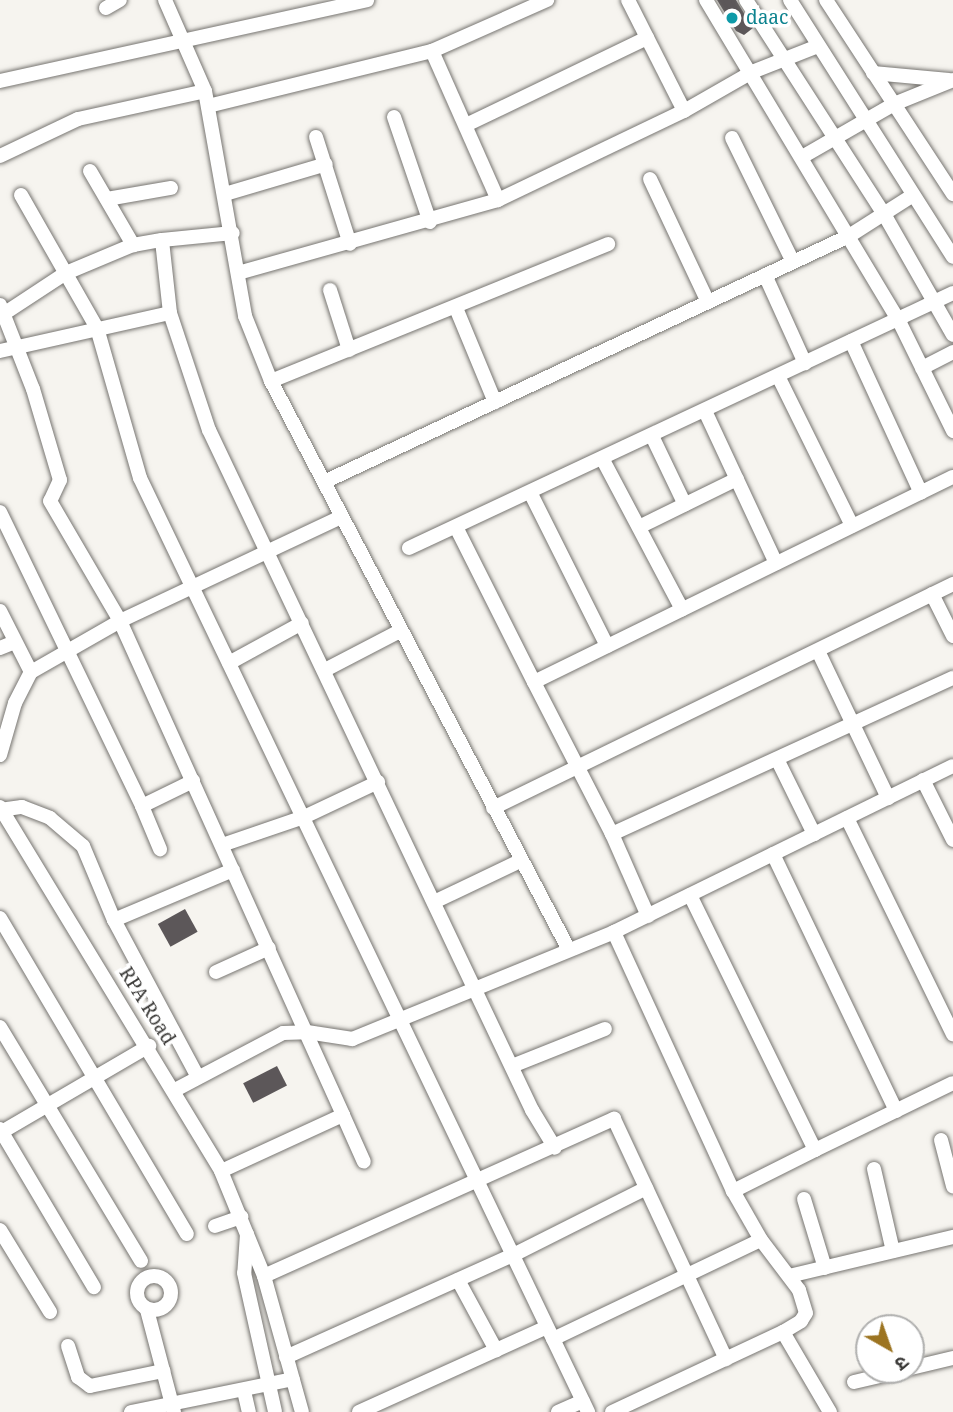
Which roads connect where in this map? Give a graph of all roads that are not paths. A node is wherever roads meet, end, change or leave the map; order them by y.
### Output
1 (120, 0) edge
2 (165, 0) edge
3 (367, 0) edge
4 (547, 0) edge
5 (628, 0) edge
6 (706, 0) edge
7 (746, 0) edge
8 (790, 0) edge
9 (826, 0) edge
10 (106, 8) dead end
11 (647, 38) junction
12 (186, 40) junction
13 (818, 46) junction
14 (432, 51) junction
15 (784, 59) junction
16 (752, 72) junction
17 (873, 73) junction
18 (953, 80) edge
19 (0, 81) edge
20 (206, 99) junction
21 (894, 104) junction
22 (684, 111) junction
23 (394, 117) dead end
24 (866, 122) junction
25 (466, 125) junction
26 (316, 137) dead end
27 (732, 138) dead end
28 (837, 141) junction
29 (0, 156) edge
30 (802, 157) junction
31 (326, 164) junction
32 (90, 171) dead end
33 (650, 179) dead end
34 (171, 188) dead end
35 (225, 194) junction
36 (953, 194) edge
37 (21, 195) dead end
38 (913, 195) junction
39 (107, 199) junction
40 (498, 200) junction
41 (884, 214) junction
42 (430, 222) junction
43 (233, 233) junction
44 (849, 236) junction
45 (162, 240) junction
46 (350, 244) junction
47 (608, 244) dead end
48 (133, 245) junction
49 (953, 257) edge
50 (793, 262) junction
51 (66, 273) junction
52 (238, 273) junction
53 (765, 275) junction
54 (330, 290) dead end
55 (953, 293) edge
56 (935, 301) junction
57 (708, 302) junction
58 (456, 308) junction
59 (2, 309) edge
60 (170, 313) junction
61 (898, 319) junction
62 (97, 328) junction
63 (953, 335) edge
64 (851, 341) junction
65 (18, 345) junction
66 (349, 350) junction
67 (0, 351) edge
68 (953, 352) edge
69 (805, 363) junction
70 (922, 368) junction
71 (778, 376) junction
72 (271, 381) junction
73 (495, 402) junction
74 (705, 411) junction
75 (953, 432) edge
76 (652, 436) junction
77 (603, 460) junction
78 (953, 477) edge
79 (737, 479) junction
80 (324, 482) junction
81 (921, 493) junction
82 (531, 494) junction
83 (685, 505) junction
84 (0, 512) edge
85 (341, 517) junction
86 (852, 526) junction
87 (639, 527) junction
88 (457, 529) junction
89 (409, 548) dead end
90 (269, 552) junction
91 (776, 563) junction
92 (953, 584) edge
93 (193, 587) junction
94 (932, 594) junction
95 (682, 609) junction
96 (0, 611) edge
97 (120, 621) junction
98 (302, 623) junction
99 (400, 631) junction
100 (953, 636) edge
101 (15, 642) junction
102 (607, 646) junction
103 (0, 648) edge
104 (67, 648) junction
105 (818, 651) junction
106 (229, 663) junction
107 (325, 670) junction
108 (31, 672) junction
109 (953, 678) edge
110 (534, 682) junction
111 (854, 724) junction
112 (0, 755) edge
113 (777, 759) junction
114 (579, 766) junction
115 (953, 766) edge
116 (923, 780) junction
117 (193, 781) junction
118 (378, 782) junction
119 (888, 797) junction
120 (142, 806) junction
121 (1, 808) edge
122 (493, 808) junction
123 (304, 817) junction
124 (847, 818) junction
125 (612, 834) junction
126 (814, 834) junction
127 (953, 840) edge
128 (222, 845) junction
129 (160, 849) dead end
130 (772, 854) junction
131 (520, 861) junction
132 (233, 870) junction
133 (690, 895) junction
134 (434, 902) junction
135 (648, 916) junction
136 (0, 918) edge
137 (114, 920) junction
138 (614, 932) junction
139 (269, 948) junction
140 (569, 950) junction
141 (216, 972) dead end
142 (475, 988) junction
143 (401, 1018) junction
144 (0, 1027) edge
145 (605, 1029) dead end
146 (307, 1032) junction
147 (953, 1034) edge
148 (149, 1045) junction
149 (512, 1066) junction
150 (95, 1077) junction
151 (198, 1077) junction
152 (953, 1083) edge
153 (176, 1090) junction
154 (47, 1105) junction
155 (896, 1111) junction
156 (343, 1115) junction
157 (1, 1131) edge
158 (941, 1140) dead end
159 (555, 1148) junction
160 (815, 1150) junction
161 (364, 1162) dead end
162 (874, 1169) dead end
163 (222, 1171) junction
164 (480, 1182) junction
165 (953, 1186) edge
166 (646, 1188) junction
167 (733, 1191) junction
168 (804, 1199) dead end
169 (241, 1217) junction
170 (215, 1226) dead end
171 (0, 1230) edge
172 (247, 1233) junction
173 (187, 1234) dead end
174 (953, 1237) edge
175 (761, 1240) junction
176 (892, 1251) junction
177 (513, 1255) junction
178 (141, 1261) dead end
179 (825, 1268) junction
180 (686, 1273) junction
181 (264, 1276) junction
182 (789, 1276) junction
183 (458, 1280) junction
184 (94, 1287) dead end
185 (147, 1310) dead end
186 (50, 1312) dead end
187 (783, 1332) junction
188 (550, 1333) junction
189 (68, 1346) dead end
190 (496, 1350) junction
191 (286, 1357) junction
192 (953, 1358) edge
193 (726, 1359) junction
194 (925, 1365) edge
195 (163, 1371) junction
196 (293, 1379) junction
197 (269, 1386) junction
198 (244, 1391) junction
199 (586, 1406) edge
200 (174, 1408) edge
201 (826, 1411) edge
202 (131, 1412) edge
203 (249, 1412) edge
204 (275, 1412) edge
205 (302, 1412) edge
206 (359, 1412) edge
207 (558, 1412) edge
208 (612, 1412) edge

1 - 10 street
2 - 12 street
3 - 12 street
4 - 14 street
5 - 11 street
6 - 16 street
7 - 15 street
8 - 13 street
9 - 17 street
11 - 22 street
11 - 25 street
12 - 19 street
12 - 20 street
13 - 15 street
13 - 24 street
14 - 20 street
14 - 25 street
15 - 16 street
15 - 28 street
16 - 22 street
16 - 30 street
17 - 18 street
17 - 21 street
18 - 21 street
20 - 29 street
20 - 35 street
21 - 24 street
21 - 36 street
22 - 40 street
23 - 42 street
24 - 28 street
24 - 38 street
25 - 40 street
26 - 31 street
27 - 50 street
28 - 30 street
28 - 41 street
30 - 44 street
31 - 35 street
31 - 46 street
32 - 39 street
33 - 57 street
34 - 39 street
35 - 43 street
37 - 51 street
38 - 41 street
38 - 49 street
39 - 48 street
40 - 42 street
41 - 44 street
41 - 56 street
42 - 46 street
43 - 45 street
43 - 52 street
44 - 50 street
44 - 61 street
45 - 48 street
45 - 60 street
46 - 52 street
47 - 58 street
48 - 51 street
50 - 53 street
51 - 59 street
51 - 62 street
52 - 72 street
53 - 57 street
53 - 69 street
54 - 66 street
55 - 56 street
56 - 61 street
56 - 63 street
57 - 73 street
58 - 66 street
58 - 73 street
59 - 65 street
60 - 62 street
60 - 90 street
61 - 64 street
61 - 70 street
62 - 65 street
62 - 93 street
64 - 69 street
64 - 81 street
65 - 67 street
65 - 97 street
66 - 72 street
68 - 70 street
69 - 71 street
70 - 75 street
71 - 74 street
71 - 86 street
72 - 80 street
73 - 80 street
74 - 76 street
74 - 79 street
76 - 77 street
76 - 83 street
77 - 82 street
77 - 87 street
78 - 81 street
79 - 83 street
79 - 91 street
80 - 85 street
81 - 86 street
82 - 88 street
82 - 102 street
83 - 87 street
84 - 104 street
85 - 90 street
85 - 99 street
86 - 91 street
87 - 95 street
88 - 89 street
88 - 110 street
90 - 93 street
90 - 98 street
91 - 95 street
92 - 94 street
93 - 97 street
93 - 106 street
94 - 100 street
94 - 105 street
95 - 102 street
96 - 101 street
97 - 104 street
97 - 117 street
98 - 106 street
98 - 107 street
99 - 107 street
99 - 122 street
101 - 103 street
101 - 108 street
102 - 110 street
104 - 108 street
104 - 120 street
105 - 111 street
105 - 114 street
106 - 123 street
107 - 118 street
108 - 112 street
109 - 111 street
110 - 114 street
111 - 113 street
111 - 119 street
113 - 125 street
113 - 126 street
114 - 122 street
114 - 125 street
115 - 116 street
116 - 119 street
116 - 127 street
117 - 120 street
117 - 128 street
118 - 123 street
118 - 134 street
119 - 124 street
120 - 129 street
121 - 137 street
121 - 148 street, RPA Road
122 - 131 street
123 - 128 street
123 - 143 street
124 - 126 street
124 - 147 street
125 - 135 street
126 - 130 street
128 - 132 street
130 - 133 street
130 - 155 street
131 - 134 street
131 - 140 street
132 - 137 street
132 - 139 street
133 - 135 street
133 - 160 street
134 - 142 street
135 - 138 street
136 - 150 street
137 - 151 street
138 - 140 street
138 - 167 street
139 - 141 street
139 - 146 street
140 - 142 street
142 - 143 street
142 - 149 street
143 - 146 street
143 - 164 street
144 - 154 street
145 - 149 street
146 - 151 street
146 - 156 street
148 - 150 street
148 - 153 street, RPA Road
149 - 159 street
150 - 154 street
150 - 173 street
151 - 153 street
152 - 155 street
153 - 163 street, RPA Road
154 - 157 street
154 - 178 street
155 - 160 street
156 - 161 street
156 - 163 street
157 - 184 street
158 - 165 street
159 - 164 street
159 - 166 street
160 - 167 street
162 - 176 street
163 - 169 street, RPA Road
164 - 177 street
164 - 181 street
166 - 177 street
166 - 180 street
167 - 175 street
168 - 179 street
169 - 170 street
169 - 172 street, RPA Road
171 - 186 street
172 - 181 street, RPA Road
172 - 197 street, RPA Road
174 - 176 street
175 - 180 street
175 - 182 street
176 - 179 street
177 - 183 street
177 - 188 street
179 - 182 street
180 - 188 street
180 - 193 street
181 - 191 street, RPA Road
182 - 187 street
183 - 190 street
183 - 191 street
185 - 195 street
187 - 193 street
187 - 201 street
188 - 190 street
188 - 199 street
189 - 195 street
190 - 206 street
191 - 196 street, RPA Road
192 - 194 street
193 - 208 street
195 - 200 street
196 - 197 street
196 - 205 street, RPA Road
197 - 198 street
197 - 204 street, RPA Road
198 - 200 street
198 - 203 street
199 - 207 street
200 - 202 street

